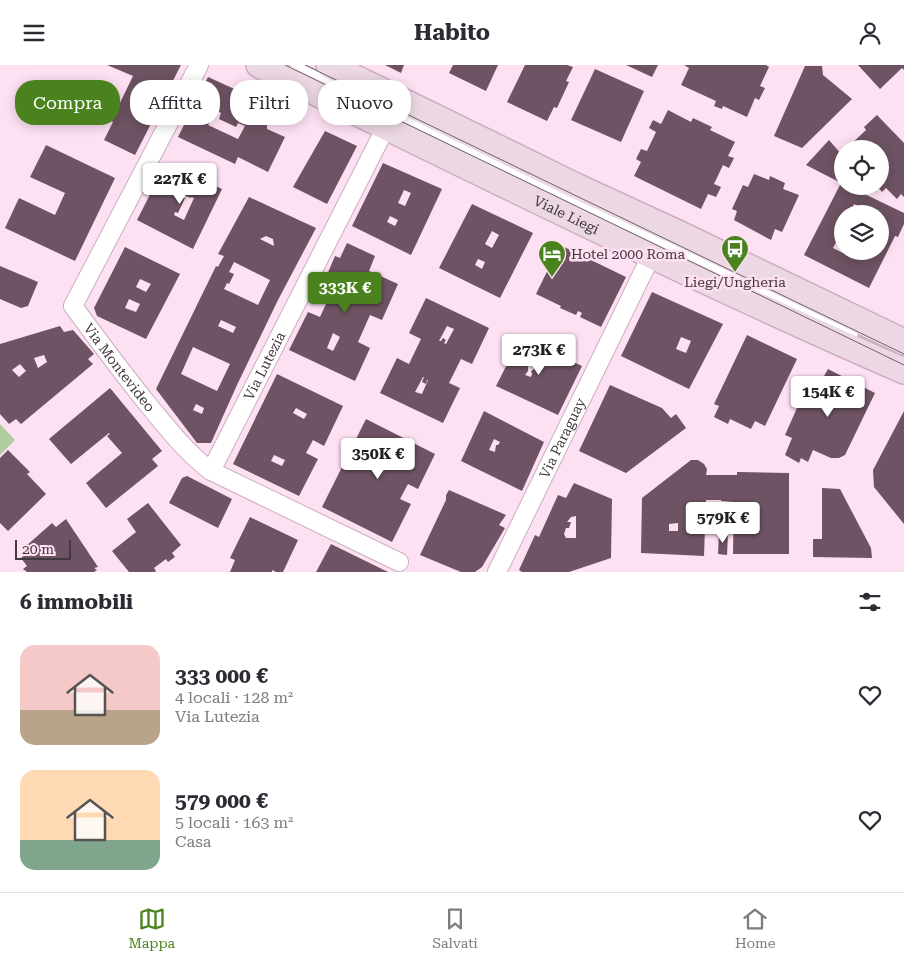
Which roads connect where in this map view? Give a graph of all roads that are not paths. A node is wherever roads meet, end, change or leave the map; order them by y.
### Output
1 (199, 65) edge
2 (259, 65) edge
3 (295, 65) edge
4 (329, 65) edge
5 (386, 127) junction
6 (651, 256) junction
7 (861, 339) dead end
8 (904, 342) edge
9 (904, 371) edge
10 (210, 471) junction
11 (399, 562) dead end
12 (499, 569) edge

1 - 10 street, Via Montevideo
2 - 5 main road, Viale Liegi
3 - 7 lane, Viale Liegi
4 - 8 main road
5 - 6 main road, Viale Liegi
5 - 10 street, Via Lutezia
6 - 9 main road, Viale Liegi
6 - 12 street, Via Paraguay
10 - 11 street, Via Montevideo

